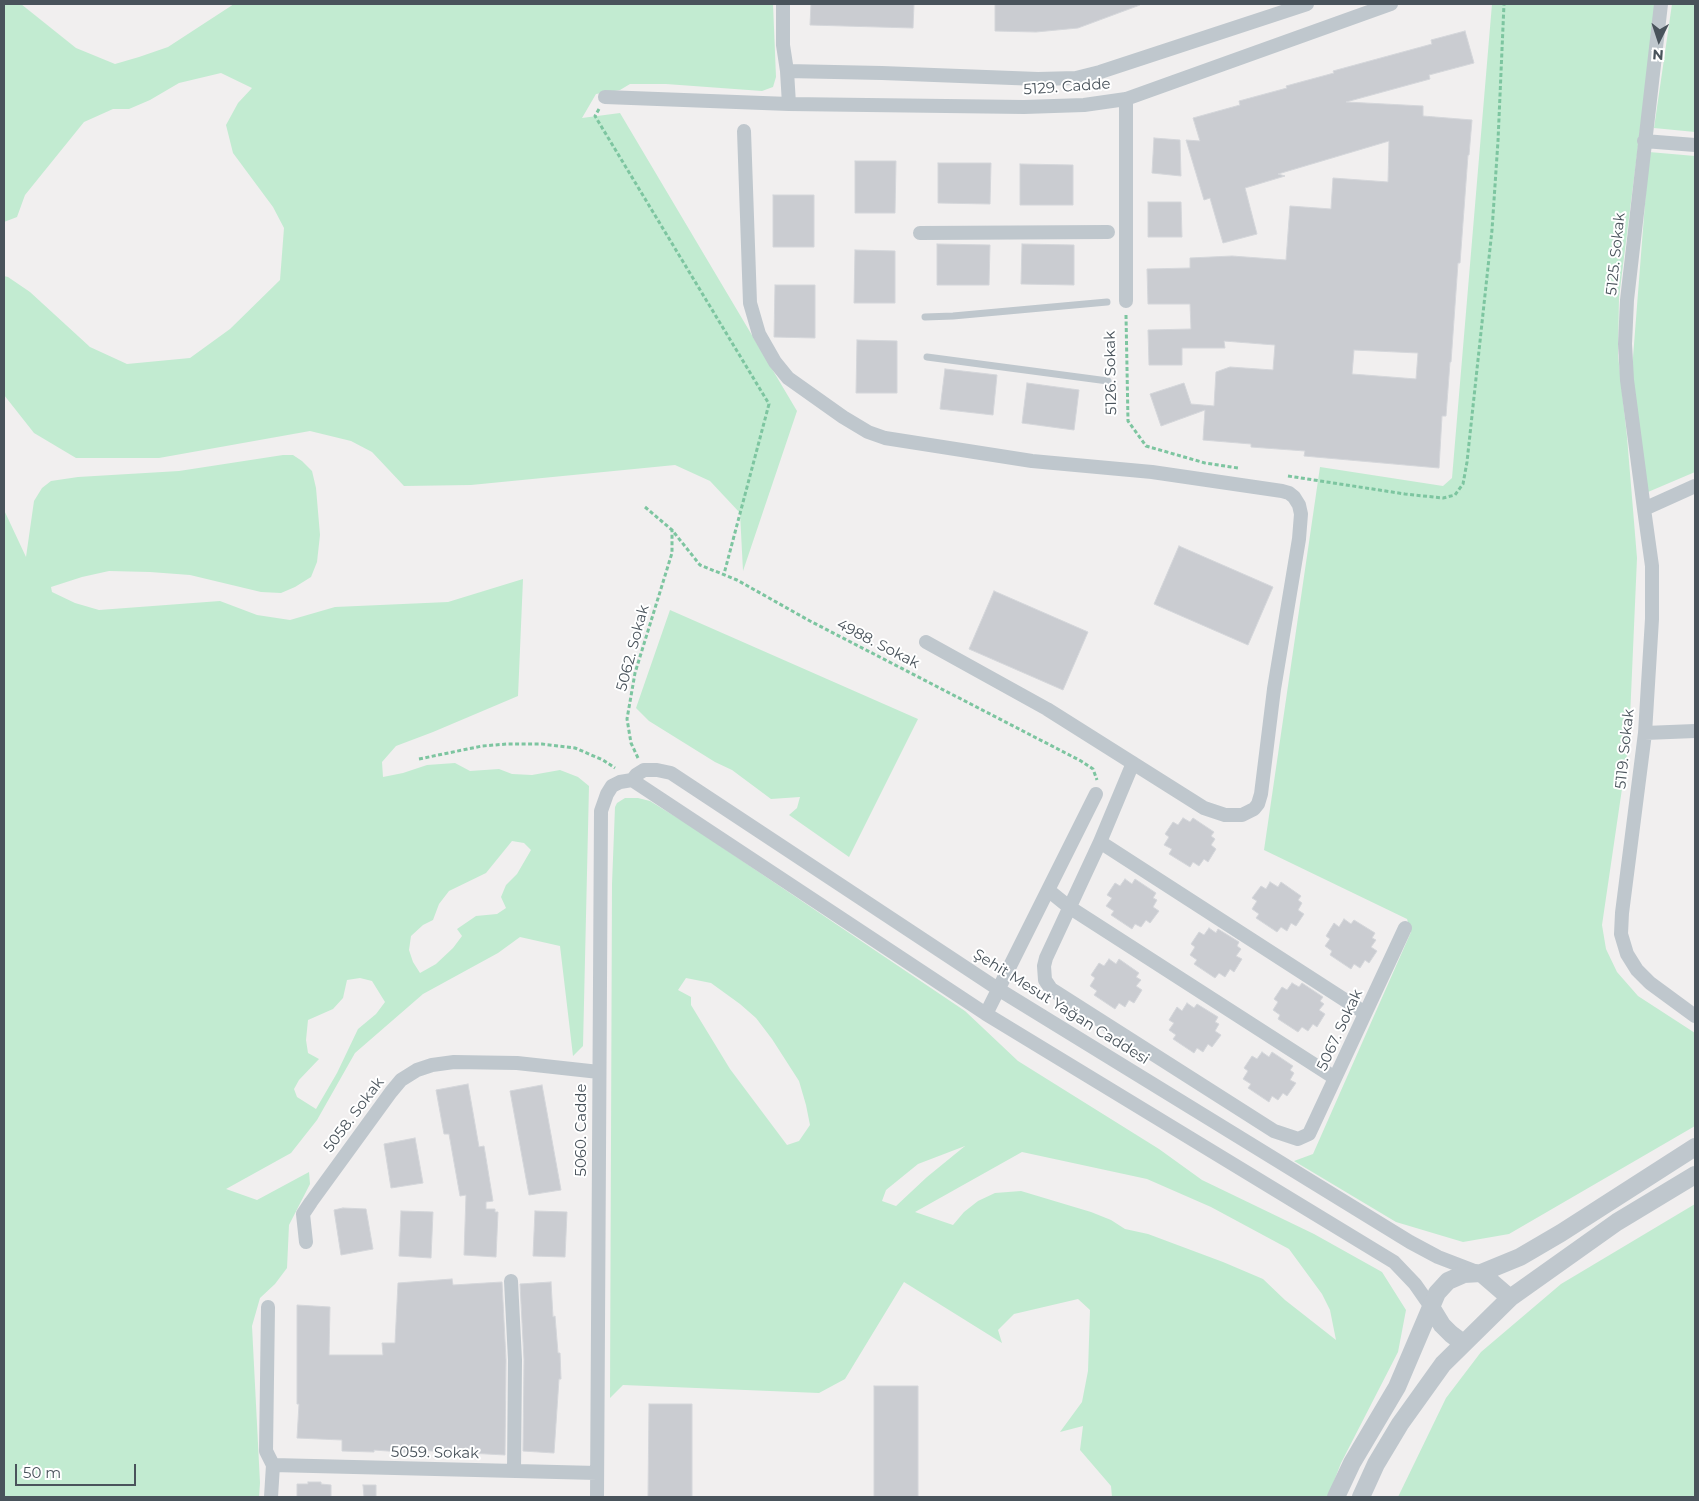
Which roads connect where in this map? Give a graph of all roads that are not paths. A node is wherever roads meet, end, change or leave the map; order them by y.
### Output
1 (783, 4) edge
2 (1307, 4) edge
3 (1391, 4) edge
4 (1661, 4) edge
5 (787, 71) junction
6 (605, 97) road end
7 (1126, 99) junction
8 (788, 104) junction
9 (744, 131) dead end
10 (1644, 141) junction
11 (1695, 145) edge
12 (920, 232) dead end
13 (1108, 232) dead end
14 (1126, 301) road end
15 (1107, 302) dead end
16 (925, 317) dead end
17 (927, 357) dead end
18 (1108, 381) dead end
19 (1695, 486) edge
20 (1644, 509) junction
21 (926, 642) dead end
22 (1695, 731) edge
23 (1645, 733) junction
24 (1133, 763) junction
25 (632, 780) junction
26 (1096, 794) road end
27 (1100, 842) junction
28 (1048, 890) junction
29 (1069, 907) junction
30 (1405, 928) dead end
31 (998, 989) junction
32 (1365, 1013) junction
33 (986, 1014) junction
34 (1695, 1016) edge
35 (599, 1072) junction
36 (1335, 1078) junction
37 (1695, 1147) edge
38 (1695, 1175) edge
39 (306, 1242) dead end
40 (1481, 1273) junction
41 (511, 1281) dead end
42 (1510, 1298) junction
43 (268, 1307) dead end
44 (1431, 1307) junction
45 (1463, 1343) junction
46 (273, 1466) junction
47 (514, 1470) junction
48 (597, 1472) junction
49 (271, 1497) edge
50 (597, 1497) edge
51 (1336, 1497) edge
52 (1361, 1497) edge

1 - 5 street
2 - 5 street, 5129. Cadde
3 - 7 street, 5129. Cadde
4 - 10 street, 5125. Sokak
5 - 8 street
6 - 8 street, 5129. Cadde
7 - 8 street, 5129. Cadde
7 - 14 street
9 - 24 street
10 - 11 street
10 - 20 street, 5125. Sokak
12 - 13 street
15 - 16 lane
17 - 18 lane
19 - 20 street
20 - 23 street, 5119. Sokak
21 - 24 street
22 - 23 street
23 - 34 street, 5119. Sokak
24 - 27 street
25 - 31 street, Şehit Mesut Yağan Caddesi
25 - 33 street
25 - 35 street, 5060. Cadde
26 - 28 street
27 - 29 street
27 - 32 street
28 - 29 street
28 - 31 street
29 - 36 street
29 - 36 street, 5067. Sokak
30 - 32 street, 5067. Sokak
31 - 33 street
31 - 40 street, Şehit Mesut Yağan Caddesi
32 - 36 street, 5067. Sokak
33 - 44 street
35 - 39 street, 5058. Sokak
35 - 48 street, 5060. Cadde
37 - 40 street
38 - 42 street
40 - 42 street
40 - 44 street
41 - 47 street
42 - 45 street
43 - 46 street
44 - 45 street
44 - 51 street
45 - 52 street
46 - 47 street, 5059. Sokak
46 - 49 street
47 - 48 street, 5059. Sokak
48 - 50 street, 5060. Cadde

